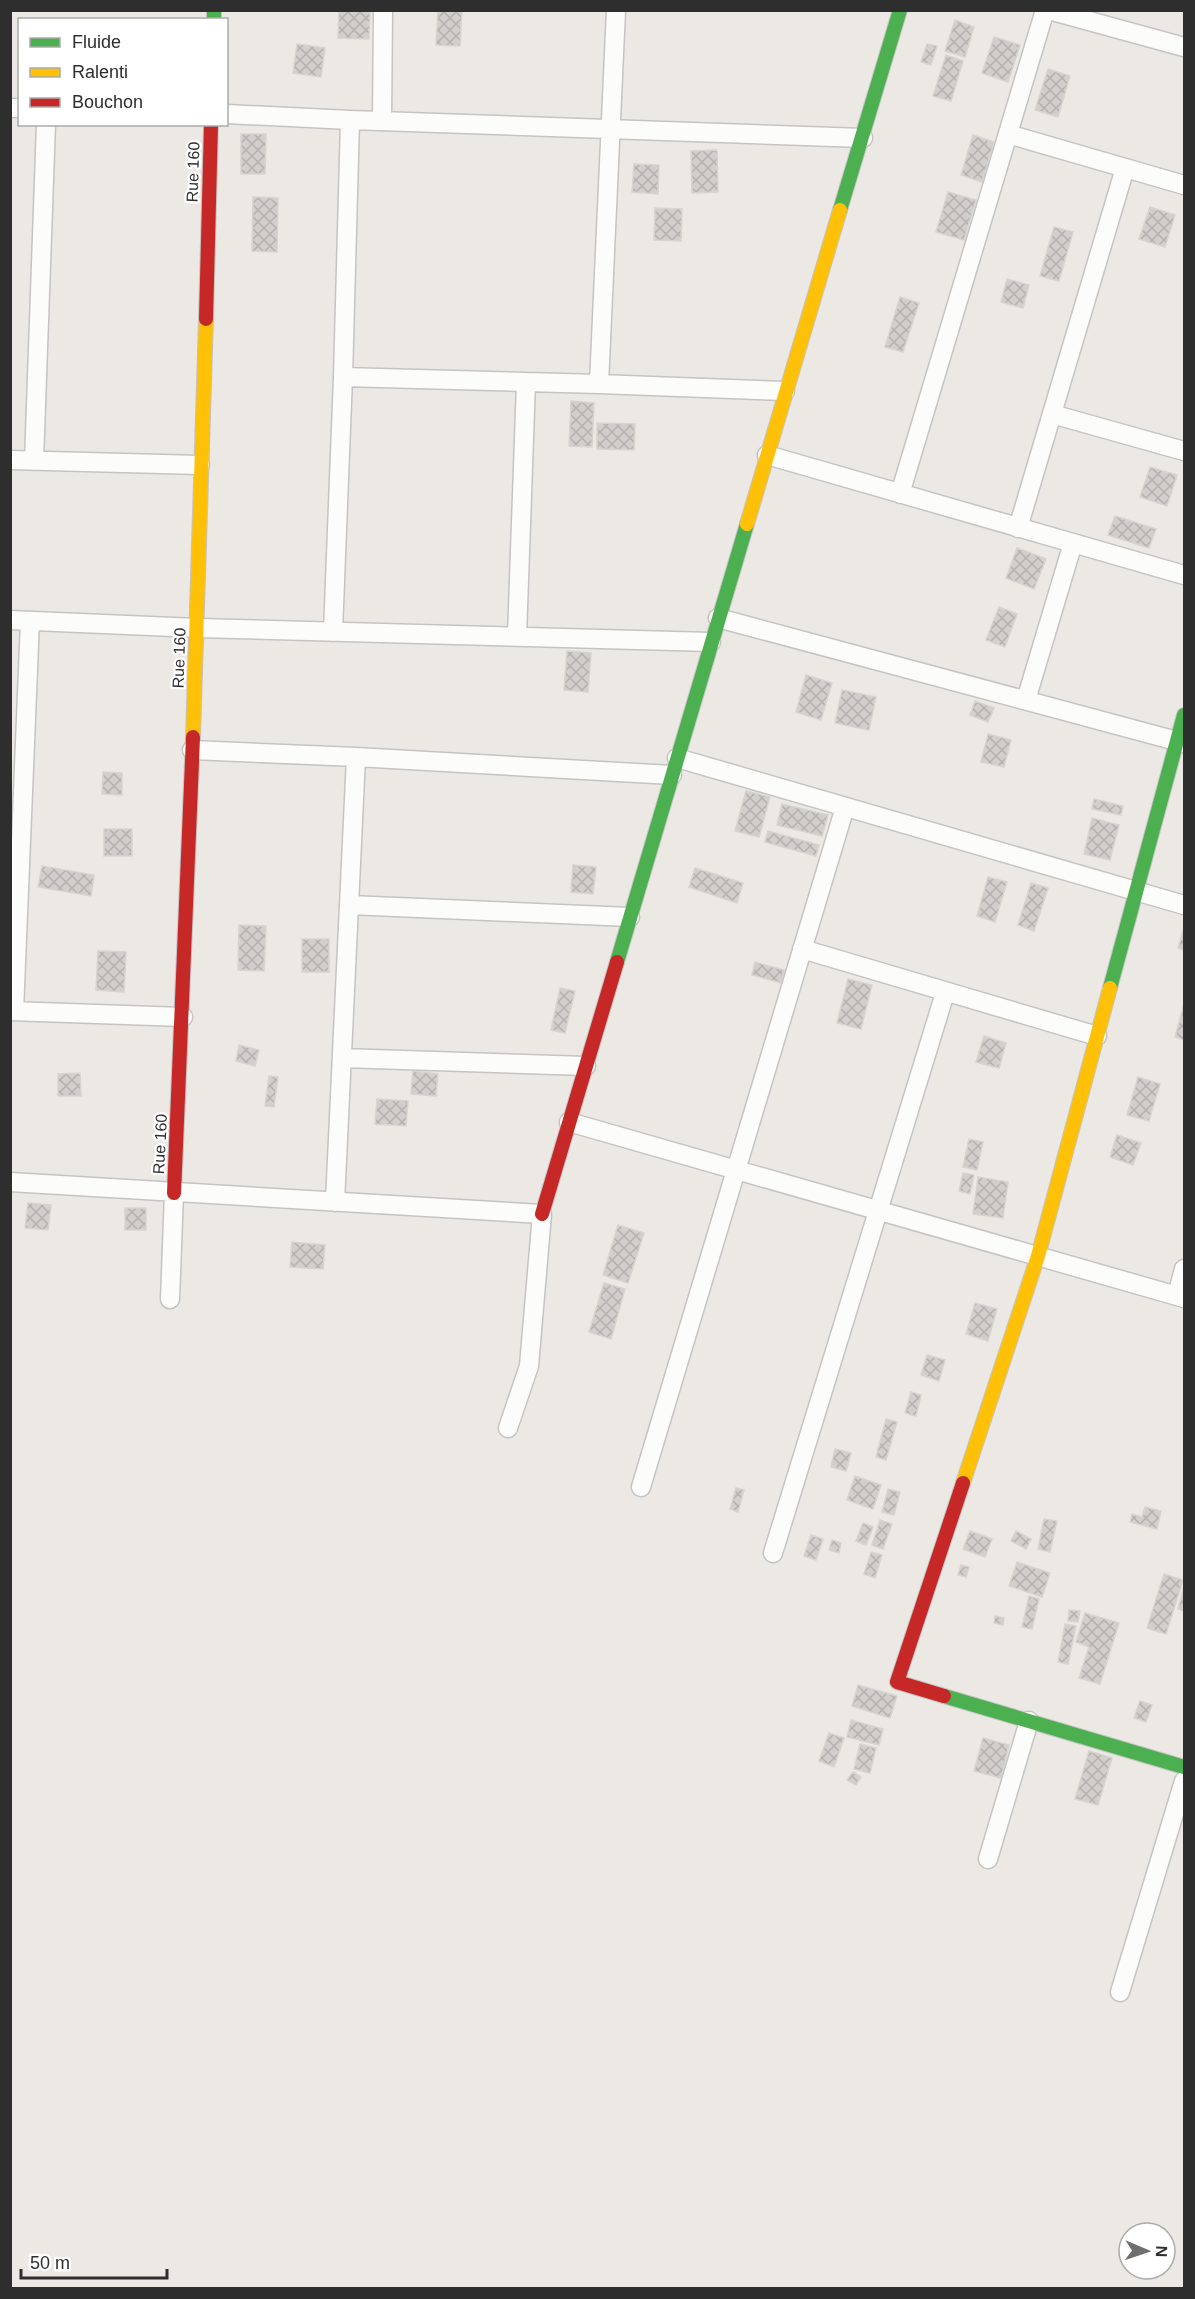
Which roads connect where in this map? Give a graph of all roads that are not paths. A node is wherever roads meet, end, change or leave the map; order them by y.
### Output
1 (383, 10) edge
2 (616, 10) edge
3 (900, 10) edge
4 (1047, 10) edge
5 (1082, 15) edge
6 (1185, 47) edge
7 (228, 114) edge
8 (350, 120) junction
9 (382, 121) junction
10 (46, 126) edge
11 (211, 126) edge
12 (611, 129) junction
13 (1008, 134) junction
14 (863, 138) junction
15 (1125, 168) junction
16 (1185, 185) edge
17 (343, 377) junction
18 (525, 382) junction
19 (599, 384) junction
20 (785, 391) junction
21 (1052, 414) junction
22 (1185, 451) edge
23 (767, 455) junction
24 (10, 460) edge
25 (34, 461) junction
26 (200, 465) junction
27 (900, 494) junction
28 (1018, 528) junction
29 (1073, 543) junction
30 (1185, 575) edge
31 (718, 618) junction
32 (10, 620) edge
33 (30, 621) junction
34 (196, 628) junction
35 (333, 632) junction
36 (517, 636) junction
37 (711, 642) junction
38 (1026, 700) junction
39 (1185, 715) edge
40 (1181, 742) edge
41 (192, 750) junction
42 (356, 757) junction
43 (674, 766) junction
44 (17, 767) edge
45 (845, 807) junction
46 (1136, 891) junction
47 (349, 905) junction
48 (1185, 905) edge
49 (630, 918) junction
50 (802, 949) junction
51 (945, 993) junction
52 (12, 1011) edge
53 (183, 1017) junction
54 (1097, 1036) junction
55 (342, 1058) junction
56 (586, 1066) junction
57 (569, 1122) junction
58 (736, 1170) junction
59 (10, 1182) edge
60 (174, 1193) junction
61 (335, 1202) junction
62 (878, 1210) junction
63 (542, 1214) junction
64 (1038, 1256) junction
65 (1185, 1269) edge
66 (1181, 1297) edge
67 (170, 1299) dead end
68 (508, 1428) dead end
69 (641, 1487) dead end
70 (773, 1553) dead end
71 (1029, 1721) junction
72 (1185, 1767) edge
73 (1185, 1781) edge
74 (988, 1859) dead end
75 (1120, 1992) dead end

1 - 9 street
2 - 12 street
3 - 14 street
4 - 5 street
4 - 13 street
5 - 6 street
7 - 8 street
8 - 9 street
8 - 17 street
9 - 12 street
10 - 25 street
11 - 26 street, Rue 160
12 - 14 street
12 - 19 street
13 - 15 street
13 - 27 street
14 - 20 street
15 - 16 street
15 - 21 street
17 - 18 street
17 - 35 street
18 - 19 street
18 - 36 street
19 - 20 street
20 - 23 street
21 - 22 street
21 - 28 street
23 - 27 street
23 - 31 street
24 - 25 street
25 - 26 street
26 - 34 street, Rue 160
27 - 28 street
28 - 29 street
29 - 30 street
29 - 38 street
31 - 37 street
31 - 38 street
32 - 33 street
33 - 34 street
33 - 44 street
34 - 35 street
34 - 41 street, Rue 160
35 - 36 street
36 - 37 street
37 - 43 street
38 - 40 street
39 - 40 street
40 - 46 street
41 - 42 street
41 - 53 street, Rue 160
42 - 43 street
42 - 47 street
43 - 45 street
43 - 49 street
44 - 52 street
45 - 46 street
45 - 50 street
46 - 48 street
46 - 54 street
47 - 49 street
47 - 55 street
49 - 56 street
50 - 51 street
50 - 58 street
51 - 54 street
51 - 62 street
52 - 53 street
53 - 60 street, Rue 160
54 - 64 street
55 - 56 street
55 - 61 street
56 - 57 street
57 - 58 street
57 - 63 street
58 - 62 street
58 - 69 street
59 - 60 street
60 - 61 street
60 - 67 street
61 - 63 street
62 - 64 street
62 - 70 street
63 - 68 street
64 - 66 street
64 - 71 street
65 - 66 street
71 - 72 street
71 - 74 street
73 - 75 street

